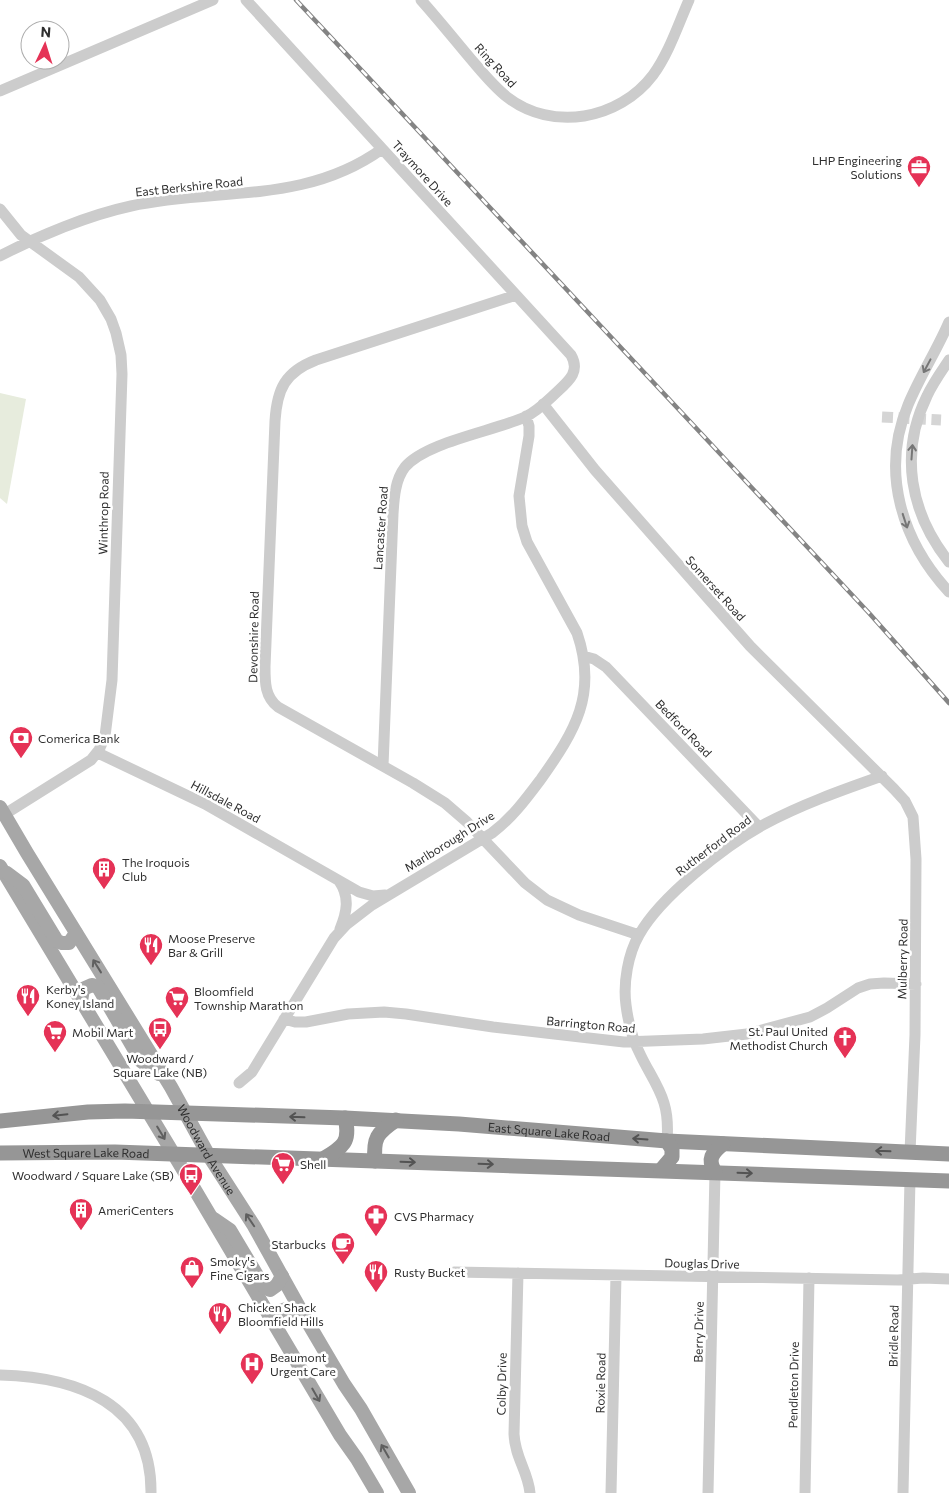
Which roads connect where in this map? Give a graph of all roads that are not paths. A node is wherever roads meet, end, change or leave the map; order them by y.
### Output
1 (214, 0) edge
2 (246, 0) edge
3 (422, 0) edge
4 (689, 0) edge
5 (0, 91) edge
6 (382, 149) junction
7 (0, 209) edge
8 (30, 241) junction
9 (0, 256) edge
10 (516, 295) junction
11 (949, 322) edge
12 (949, 360) edge
13 (574, 368) joint
14 (543, 404) junction
15 (526, 416) junction
16 (949, 562) edge
17 (949, 592) edge
18 (583, 656) junction
19 (98, 753) junction
20 (383, 766) junction
21 (882, 776) junction
22 (2, 811) edge
23 (759, 828) junction
24 (483, 839) junction
25 (1, 868) edge
26 (338, 880) junction
27 (389, 894) junction
28 (76, 933) junction
29 (339, 933) junction
30 (639, 935) junction
31 (916, 984) junction
32 (81, 1001) junction
33 (284, 1019) junction
34 (636, 1042) junction
35 (164, 1077) junction
36 (239, 1083) dead end
37 (148, 1112) junction
38 (184, 1113) junction
39 (345, 1118) junction
40 (396, 1120) junction
41 (0, 1121) edge
42 (667, 1141) junction
43 (723, 1144) junction
44 (910, 1152) junction
45 (0, 1153) edge
46 (174, 1154) junction
47 (949, 1154) edge
48 (209, 1156) junction
49 (323, 1159) junction
50 (375, 1161) junction
51 (662, 1170) junction
52 (715, 1172) junction
53 (910, 1180) junction
54 (949, 1181) edge
55 (211, 1218) junction
56 (454, 1272) dead end
57 (518, 1272) junction
58 (616, 1275) junction
59 (282, 1276) junction
60 (712, 1277) junction
61 (809, 1278) junction
62 (949, 1279) edge
63 (908, 1280) junction
64 (304, 1316) junction
65 (273, 1322) junction
66 (0, 1375) edge
67 (150, 1493) edge
68 (377, 1493) edge
69 (409, 1493) edge
70 (530, 1493) edge
71 (611, 1493) edge
72 (708, 1493) edge
73 (805, 1493) edge
74 (903, 1493) edge

1 - 5 street
2 - 6 street, Traymore Drive
3 - 4 street, Ring Road
6 - 8 street, East Berkshire Road
6 - 10 street, Traymore Drive
7 - 8 street, Winthrop Road
8 - 9 street, East Berkshire Road
8 - 19 street, Winthrop Road
10 - 13 street, Traymore Drive
10 - 20 street, Devonshire Road
11 -> 17 street
16 -> 12 street
13 - 14 street, Lancaster Road
14 - 15 street, Lancaster Road
14 - 21 street, Somerset Road
15 - 18 street, Marlborough Drive
15 - 20 street, Lancaster Road
18 - 23 street, Bedford Road
18 - 24 street, Marlborough Drive
19 - 22 street
19 - 26 street, Hillsdale Road
20 - 24 street, Devonshire Road
21 - 23 street, Rutherford Road
21 - 31 street, Mulberry Road
22 - 28 main road, Woodward Avenue
23 - 30 street, Rutherford Road
24 - 27 street, Marlborough Drive
24 - 30 street, Devonshire Road
25 - 28 main road
25 - 32 main road
26 - 27 street, Hillsdale Road
26 - 29 street
27 - 29 street, Marlborough Drive
35 -> 28 main road, Woodward Avenue
29 - 33 street, Marlborough Drive
30 - 34 street, Rutherford Road
31 - 34 street, Barrington Road
31 - 44 street, Mulberry Road
32 - 35 main road
32 - 37 main road
33 - 34 street, Barrington Road
33 - 36 street, Marlborough Drive
34 - 42 street, Rutherford Road
35 - 38 main road, Woodward Avenue
37 - 38 highway, East Square Lake Road
37 -> 41 highway
37 -> 46 main road
39 -> 38 highway, East Square Lake Road
38 - 48 main road, Woodward Avenue
39 - 40 highway, East Square Lake Road
39 - 49 highway
42 -> 40 highway, East Square Lake Road
40 - 50 highway
42 - 43 highway, East Square Lake Road
42 - 51 highway
44 -> 43 highway, East Square Lake Road
43 - 52 highway
44 - 47 highway, East Square Lake Road
45 - 46 highway, West Square Lake Road
46 - 48 highway
46 - 55 main road
48 - 49 highway
59 -> 48 main road, Woodward Avenue
49 - 50 highway
50 -> 51 highway
51 - 52 highway
52 -> 53 highway
52 - 60 street, Berry Drive
53 - 54 highway
53 - 63 street, Bridle Road
55 - 59 main road
55 - 65 main road
56 - 57 street, Douglas Drive
57 - 58 street, Douglas Drive
57 - 70 street, Colby Drive
58 - 60 street, Douglas Drive
58 - 71 street, Roxie Road
59 - 64 main road, Woodward Avenue
60 - 61 street, Douglas Drive
60 - 72 street, Berry Drive
61 - 63 street, Douglas Drive
61 - 73 street, Pendleton Drive
62 - 63 street, Douglas Drive
63 - 74 street, Bridle Road
64 - 65 main road
69 -> 64 main road, Woodward Avenue
65 -> 68 main road
66 - 67 street

